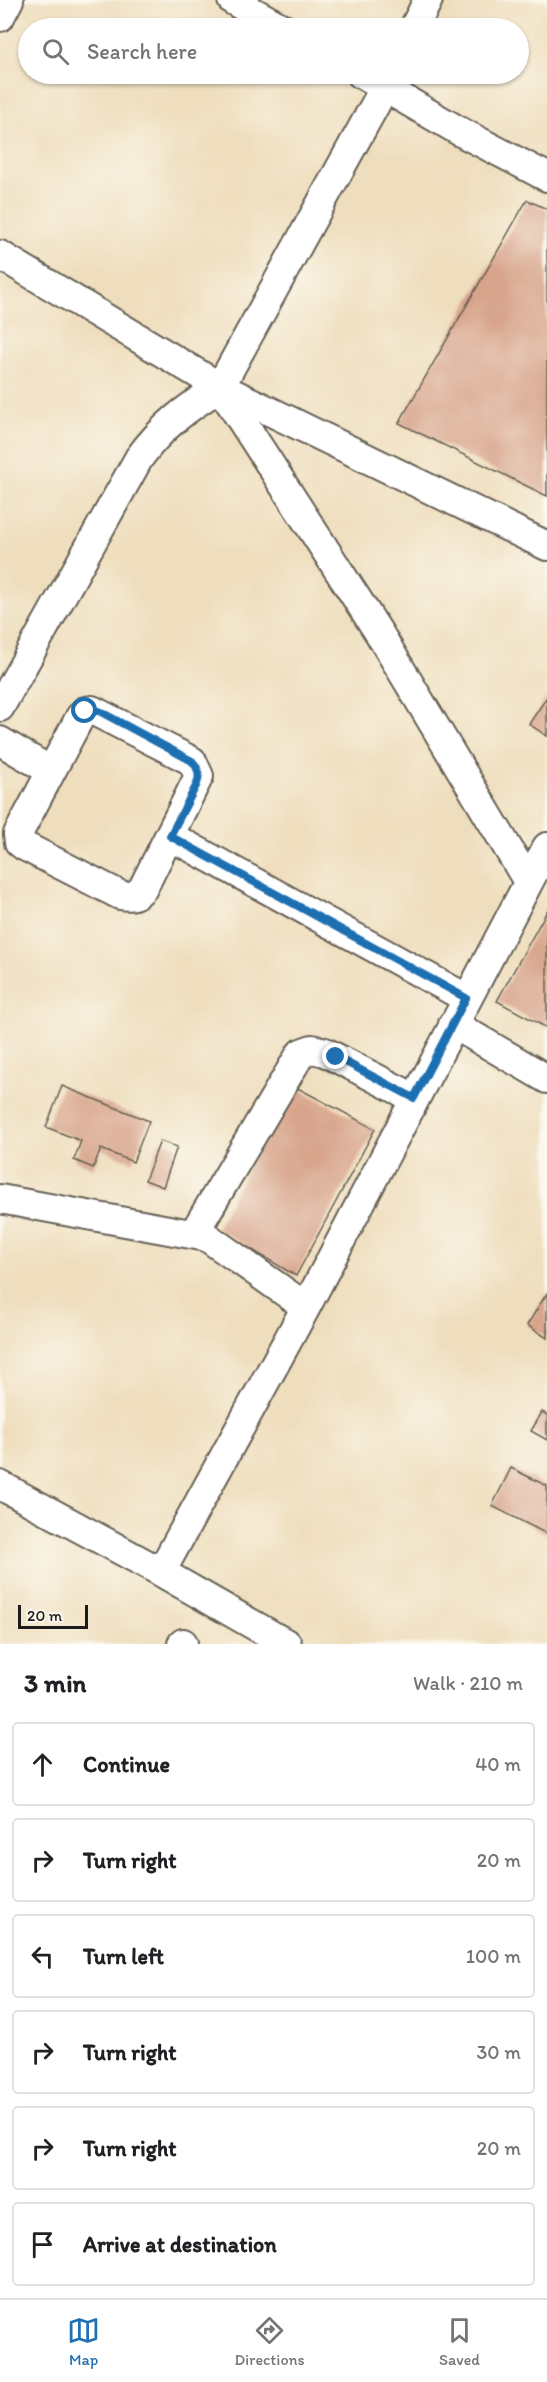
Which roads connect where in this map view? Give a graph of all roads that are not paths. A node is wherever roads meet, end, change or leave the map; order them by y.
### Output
1 (9, 0) edge
2 (428, 0) edge
3 (239, 2) edge
4 (0, 17) edge
5 (265, 18) edge
6 (419, 18) edge
7 (376, 84) edge
8 (388, 84) edge
9 (547, 177) edge
10 (0, 255) edge
11 (220, 387) junction
12 (547, 546) edge
13 (0, 707) edge
14 (0, 741) edge
15 (51, 771) junction
16 (170, 836) junction
17 (547, 847) edge
18 (528, 880) junction
19 (466, 998) junction
20 (453, 1024) junction
21 (547, 1079) edge
22 (414, 1098) junction
23 (0, 1199) edge
24 (194, 1233) junction
25 (306, 1307) junction
26 (0, 1485) edge
27 (161, 1572) junction
28 (287, 1644) edge

1 - 4 lane
2 - 6 lane
3 - 5 lane
7 - 11 lane
8 - 9 lane
10 - 11 lane
11 - 12 lane
11 - 13 lane
11 - 18 lane
14 - 15 lane
15 - 16 lane
15 - 16 lane
16 - 19 lane
17 - 18 lane
18 - 19 lane
19 - 20 lane
20 - 21 lane
20 - 22 lane
22 - 24 lane
22 - 25 lane
23 - 24 lane
24 - 25 lane
25 - 27 lane
26 - 27 lane
27 - 28 lane

